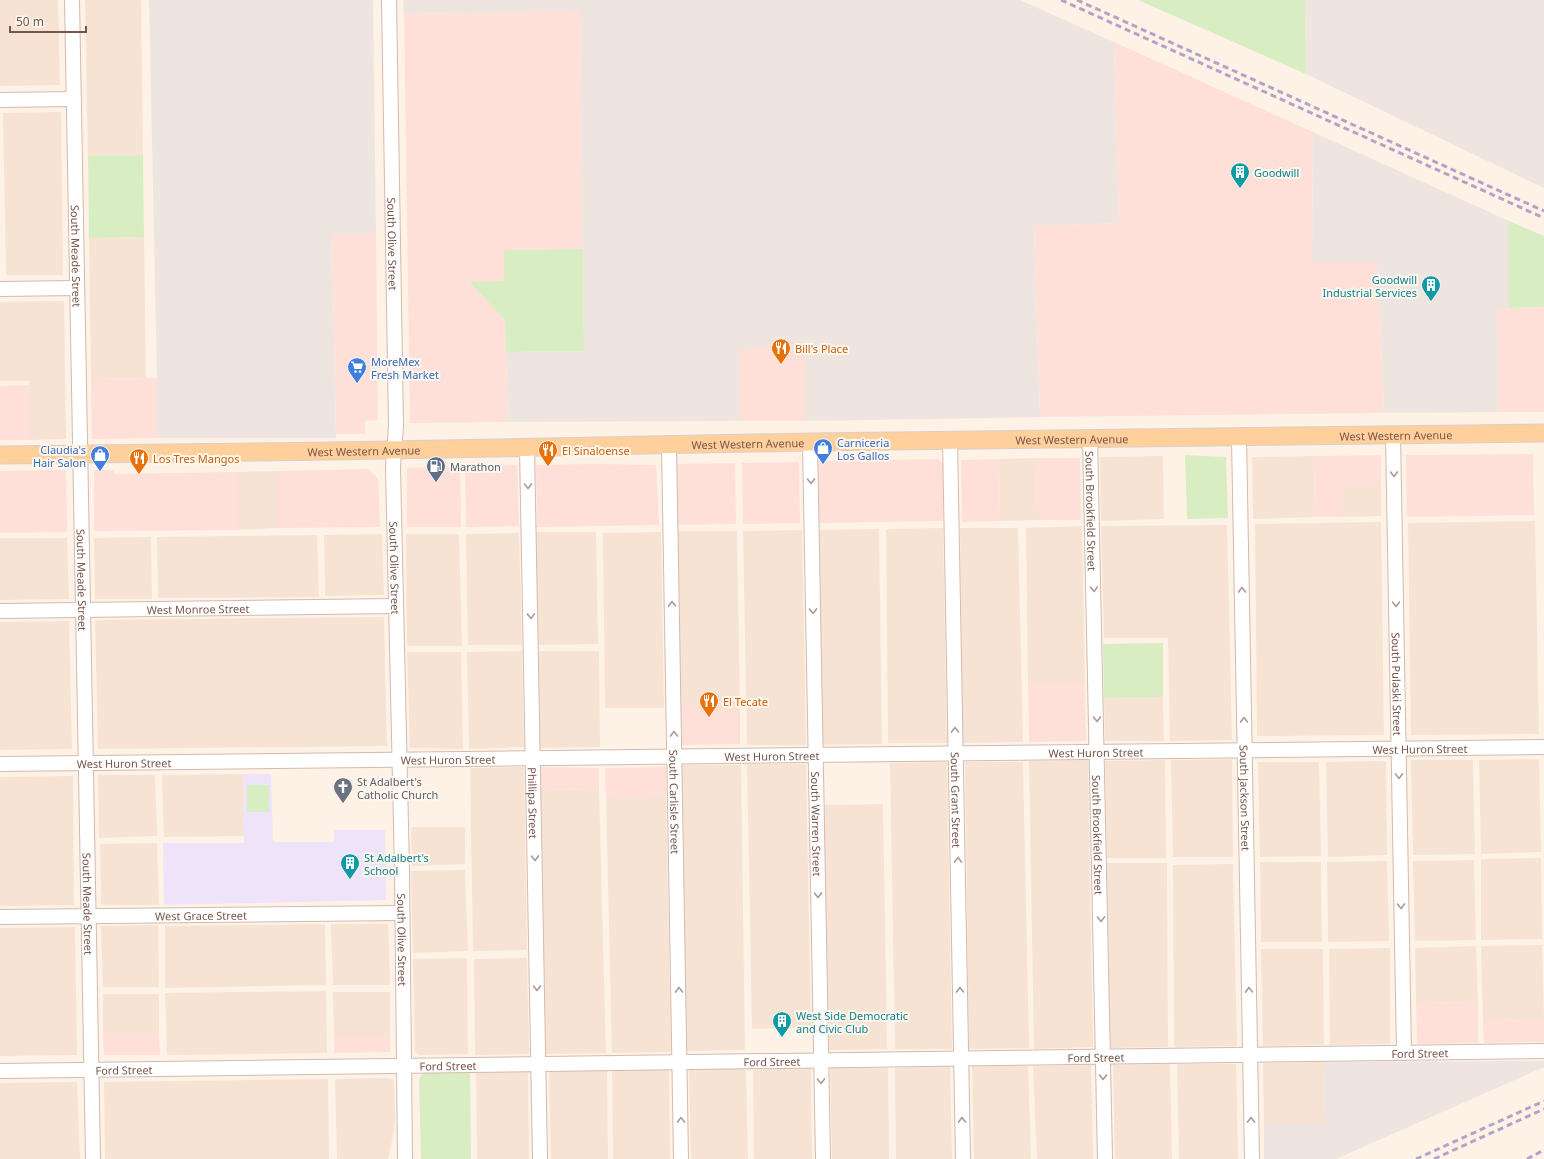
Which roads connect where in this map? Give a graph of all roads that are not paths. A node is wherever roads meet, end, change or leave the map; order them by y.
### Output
1 (72, 0) edge
2 (390, 0) edge
3 (74, 99) junction
4 (0, 100) edge
5 (77, 288) junction
6 (0, 289) edge
7 (1544, 433) edge
8 (1394, 435) junction
9 (1239, 437) junction
10 (1090, 438) junction
11 (950, 440) junction
12 (810, 442) junction
13 (669, 444) junction
14 (527, 447) junction
15 (395, 450) junction
16 (80, 454) junction
17 (0, 455) edge
18 (396, 606) junction
19 (83, 610) junction
20 (0, 611) edge
21 (1544, 747) edge
22 (1399, 749) junction
23 (1245, 751) junction
24 (1098, 752) junction
25 (956, 754) junction
26 (815, 756) junction
27 (674, 757) junction
28 (534, 758) junction
29 (399, 759) junction
30 (86, 763) junction
31 (0, 764) edge
32 (402, 913) junction
33 (89, 916) junction
34 (0, 917) edge
35 (1544, 1051) edge
36 (1404, 1053) junction
37 (1250, 1054) junction
38 (1103, 1056) junction
39 (961, 1058) junction
40 (680, 1062) junction
41 (821, 1062) junction
42 (538, 1064) junction
43 (405, 1067) junction
44 (91, 1070) junction
45 (0, 1071) edge
46 (405, 1135) junction
47 (93, 1159) edge
48 (396, 1159) edge
49 (405, 1159) edge
50 (540, 1159) edge
51 (681, 1159) edge
52 (823, 1159) edge
53 (963, 1159) edge
54 (1105, 1159) edge
55 (1252, 1159) edge

1 - 3 street, South Meade Street
2 - 15 street, South Olive Street
3 - 4 street
3 - 5 street, South Meade Street
5 - 6 street
5 - 16 street, South Meade Street
7 - 8 main road, West Western Avenue
8 - 9 main road, West Western Avenue
8 -> 22 street, South Pulaski Street
9 - 10 main road, West Western Avenue
23 -> 9 street, South Jackson Street
10 - 11 main road, West Western Avenue
10 -> 24 street, South Brookfield Street
11 - 12 main road, West Western Avenue
25 -> 11 street, South Grant Street
12 - 13 main road, West Western Avenue
12 -> 26 street, South Warren Street
13 - 14 main road, West Western Avenue
27 -> 13 street, South Carlisle Street
14 - 15 main road, West Western Avenue
14 -> 28 street, Phillipa Street
15 - 16 main road, West Western Avenue
15 - 18 street, South Olive Street
16 - 17 main road, West Western Avenue
16 - 19 street, South Meade Street
18 - 19 street, West Monroe Street
18 - 29 street, South Olive Street
19 - 20 street, West Monroe Street
19 - 30 street, South Meade Street
21 - 22 street, West Huron Street
22 - 23 street, West Huron Street
22 -> 36 street, South Pulaski Street
23 - 24 street, West Huron Street
37 -> 23 street, South Jackson Street
24 - 25 street, West Huron Street
24 -> 38 street, South Brookfield Street
25 - 26 street, West Huron Street
39 -> 25 street, South Grant Street
26 - 27 street, West Huron Street
26 -> 41 street, South Warren Street
27 - 28 street, West Huron Street
40 -> 27 street, South Carlisle Street
28 - 29 street, West Huron Street
28 -> 42 street, Phillipa Street
29 - 30 street, West Huron Street
29 - 32 street, South Olive Street
30 - 31 street, West Huron Street
30 - 33 street, South Meade Street
32 - 33 street, West Grace Street
32 - 43 street, South Olive Street
33 - 34 street, West Grace Street
33 - 44 street, South Meade Street
35 - 36 street, Ford Street
36 - 37 street, Ford Street
37 - 38 street, Ford Street
55 -> 37 street, South Jackson Street
38 - 39 street, Ford Street
38 -> 54 street, South Brookfield Street
39 - 41 street, Ford Street
53 -> 39 street, South Grant Street
40 - 41 street, Ford Street
40 - 42 street, Ford Street
51 -> 40 street, South Carlisle Street
41 -> 52 street, South Warren Street
42 - 43 street, Ford Street
42 - 50 street, Phillipa Street
43 - 44 street, Ford Street
43 - 46 street, South Olive Street
44 - 45 street, Ford Street
44 - 47 street, South Meade Street
46 - 48 street, South Olive Street
46 - 49 street, South Olive Street

